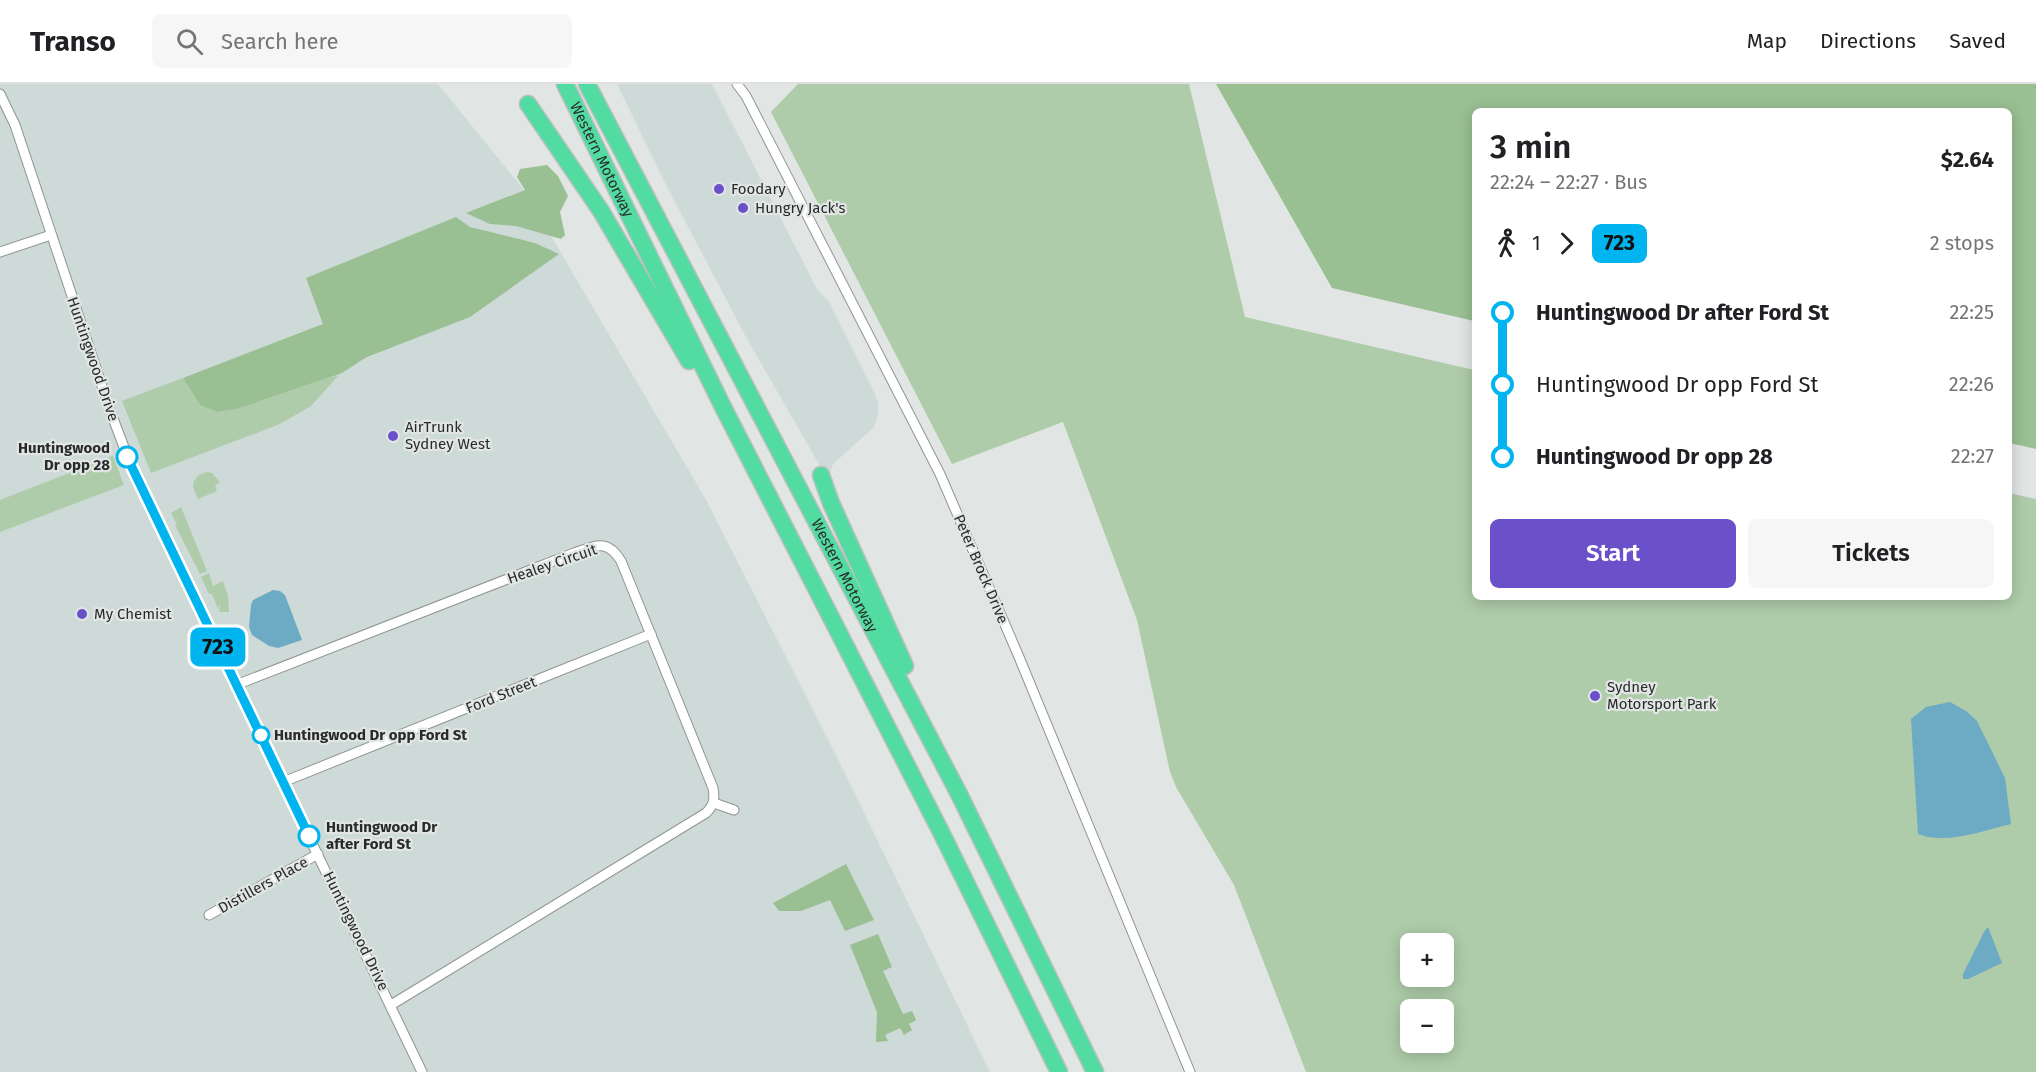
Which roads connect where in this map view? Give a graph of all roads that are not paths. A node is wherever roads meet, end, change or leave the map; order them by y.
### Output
1 (564, 84) edge
2 (587, 84) edge
3 (737, 84) edge
4 (0, 94) edge
5 (528, 104) dead end
6 (51, 235) junction
7 (0, 252) edge
8 (722, 405) junction
9 (821, 474) dead end
10 (651, 634) junction
11 (236, 685) junction
12 (283, 782) junction
13 (959, 794) junction
14 (714, 802) junction
15 (734, 810) dead end
16 (318, 854) junction
17 (209, 915) dead end
18 (392, 1005) junction
19 (422, 1072) edge
20 (1059, 1072) edge
21 (1095, 1072) edge
22 (1190, 1072) edge

1 - 8 highway, Western Motorway
2 - 13 highway, Western Motorway
3 - 22 street, Peter Brock Drive
4 - 6 street, Huntingwood Drive
5 - 8 highway
6 - 7 street
6 - 11 street, Huntingwood Drive
8 - 20 highway, Western Motorway
9 - 13 highway
10 - 11 street, Healey Circuit
10 - 12 street, Ford Street
10 - 14 street, Healey Circuit
11 - 12 street, Huntingwood Drive
12 - 16 street, Huntingwood Drive
13 - 21 highway, Western Motorway
14 - 15 street
14 - 18 street
16 - 17 street, Distillers Place
16 - 18 street, Huntingwood Drive
18 - 19 street, Huntingwood Drive

